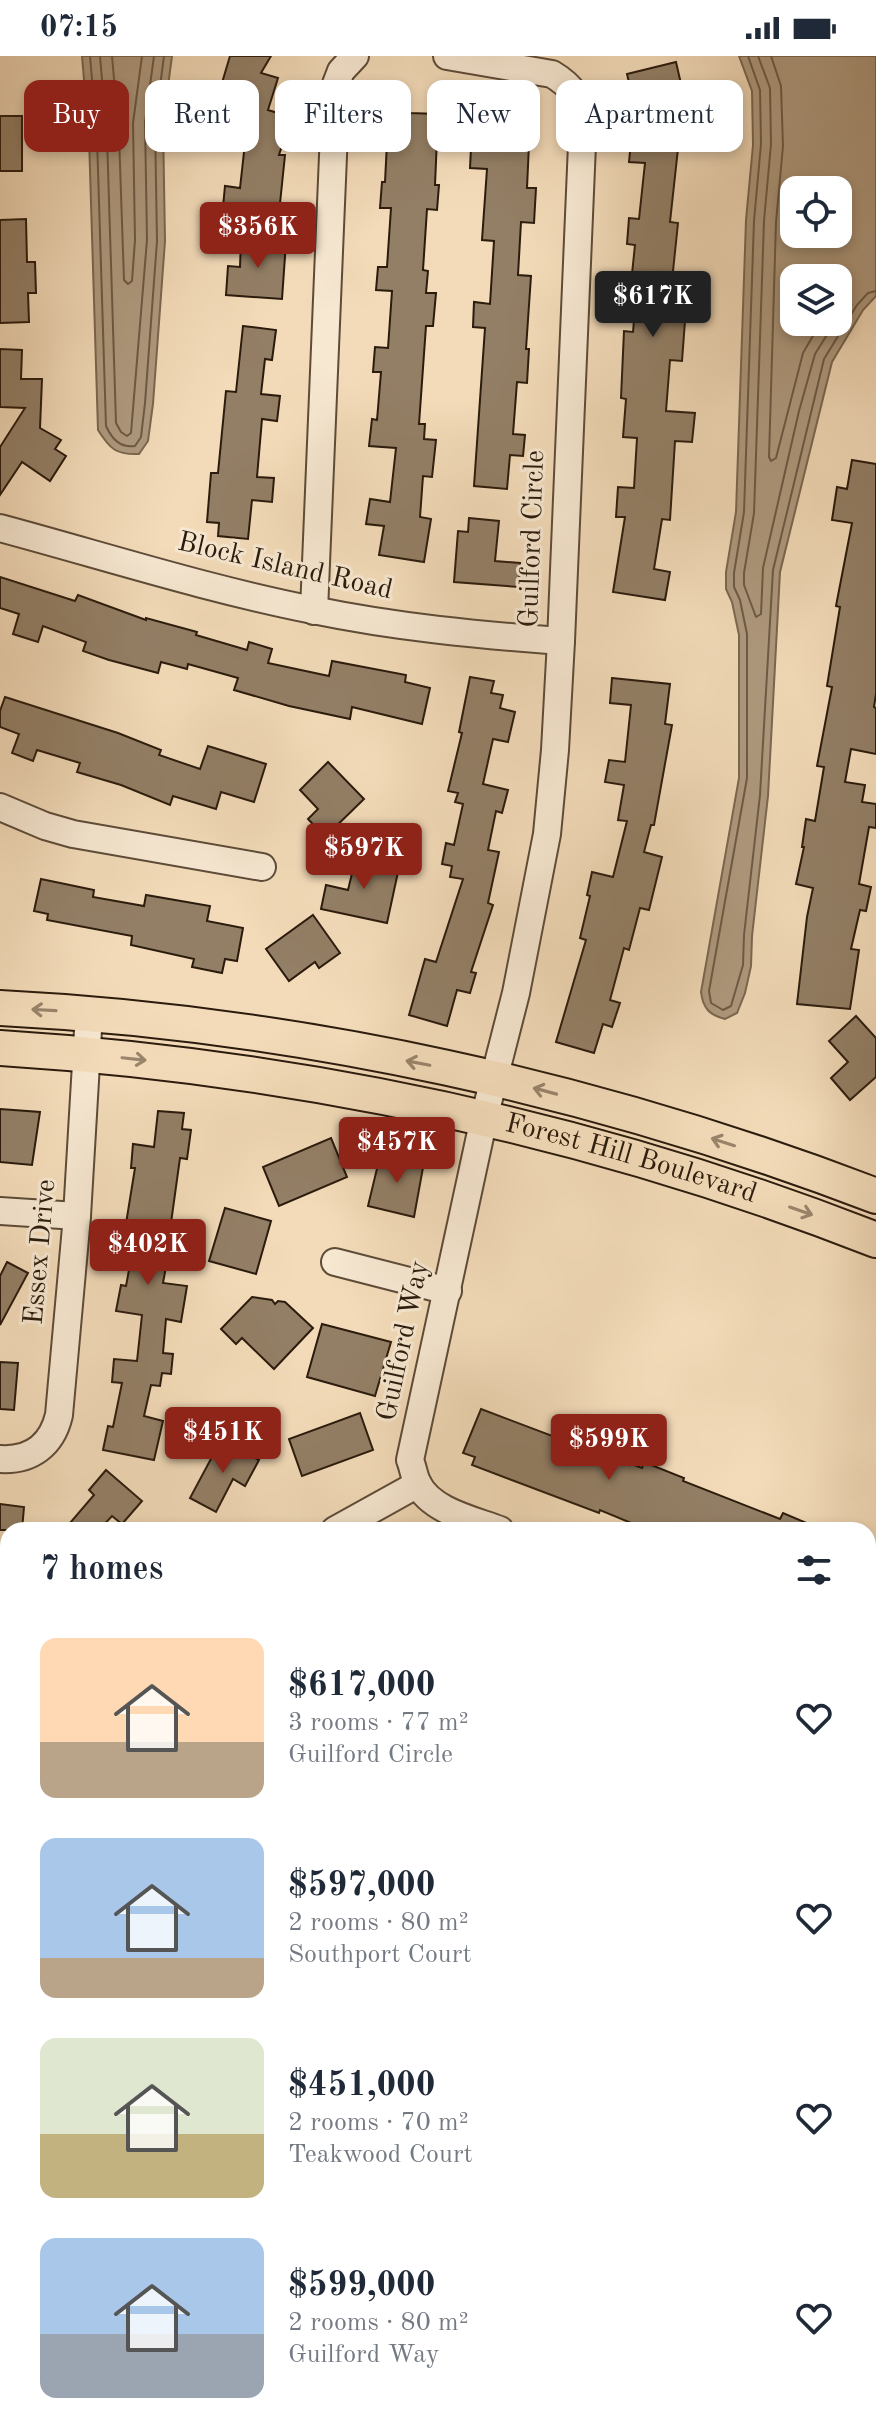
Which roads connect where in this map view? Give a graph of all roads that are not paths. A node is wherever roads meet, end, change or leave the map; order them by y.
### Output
1 (355, 56) edge
2 (447, 56) edge
3 (0, 528) edge
4 (314, 611) junction
5 (561, 641) junction
6 (0, 807) edge
7 (262, 867) dead end
8 (0, 1008) edge
9 (89, 1013) junction
10 (0, 1048) edge
11 (86, 1054) junction
12 (495, 1078) junction
13 (484, 1118) junction
14 (876, 1196) edge
15 (0, 1211) edge
16 (77, 1216) junction
17 (876, 1240) edge
18 (335, 1262) dead end
19 (448, 1291) junction
20 (0, 1459) edge
21 (418, 1484) junction
22 (349, 1522) edge
23 (481, 1522) edge

1 - 4 street
2 - 5 street, Guilford Circle
3 - 4 street, Block Island Road
4 - 5 street, Block Island Road
5 - 12 street, Guilford Circle
6 - 7 street
9 -> 8 main road, Forest Hill Boulevard
9 - 11 street, Essex Drive
12 -> 9 main road, Forest Hill Boulevard
10 - 11 main road, Forest Hill Boulevard
11 -> 13 main road, Forest Hill Boulevard
11 - 16 street, Essex Drive
12 - 13 street, Guilford Circle
14 -> 12 main road, Forest Hill Boulevard
13 -> 17 main road, Forest Hill Boulevard
13 - 19 street, Guilford Way
15 - 16 street
16 - 20 street, Essex Drive
18 - 19 street
19 - 21 street, Guilford Way
21 - 22 street
21 - 23 street

